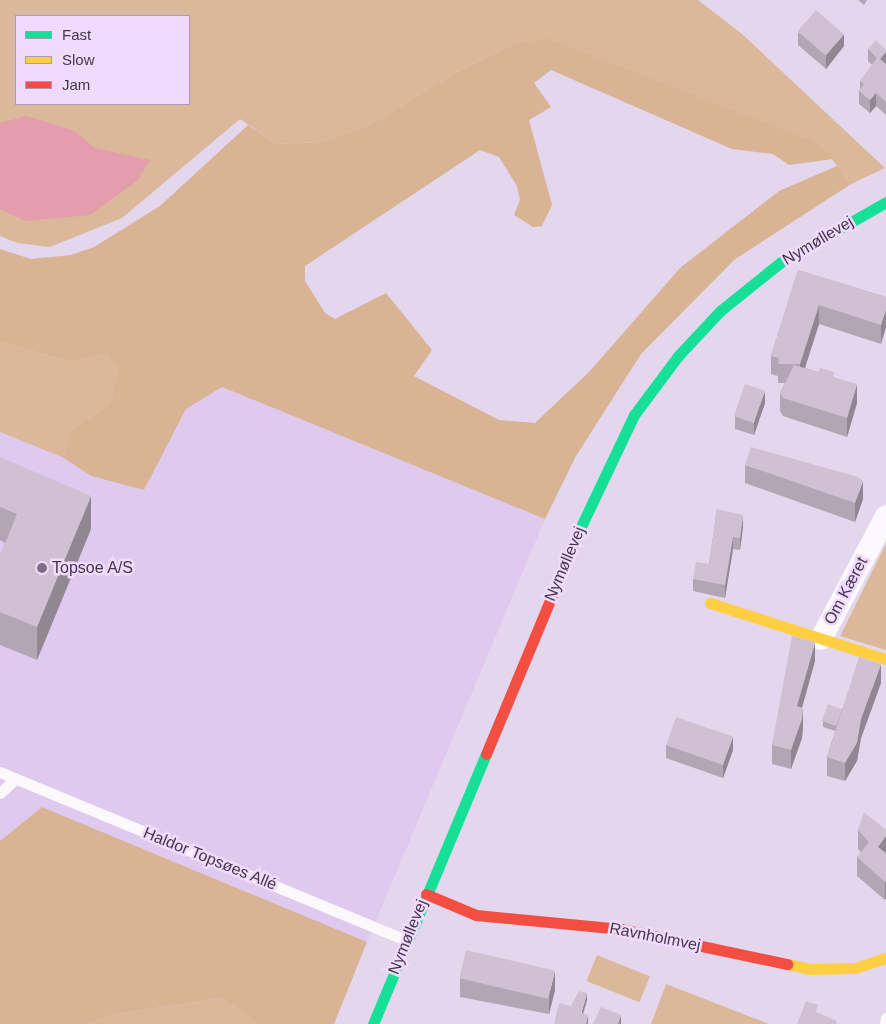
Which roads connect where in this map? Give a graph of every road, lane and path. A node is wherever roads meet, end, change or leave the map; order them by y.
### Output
1 (886, 202) edge
2 (886, 516) edge
3 (710, 603) dead end
4 (821, 639) junction
5 (886, 659) edge
6 (0, 772) edge
7 (15, 779) junction
8 (0, 793) edge
9 (426, 894) junction
10 (406, 940) junction
11 (886, 958) edge
12 (886, 1018) edge
13 (373, 1024) edge
14 (885, 1024) edge

1 - 9 street, Nymøllevej
2 - 4 street, Om Kæret
3 - 4 street, Om Kæret
4 - 5 street, Om Kæret
6 - 7 lane, Haldor Topsøes Allé
7 - 8 lane
7 - 10 lane, Haldor Topsøes Allé
9 - 10 street, Nymøllevej
9 - 11 street, Ravnholmvej
10 - 13 street, Nymøllevej
12 - 14 lane

